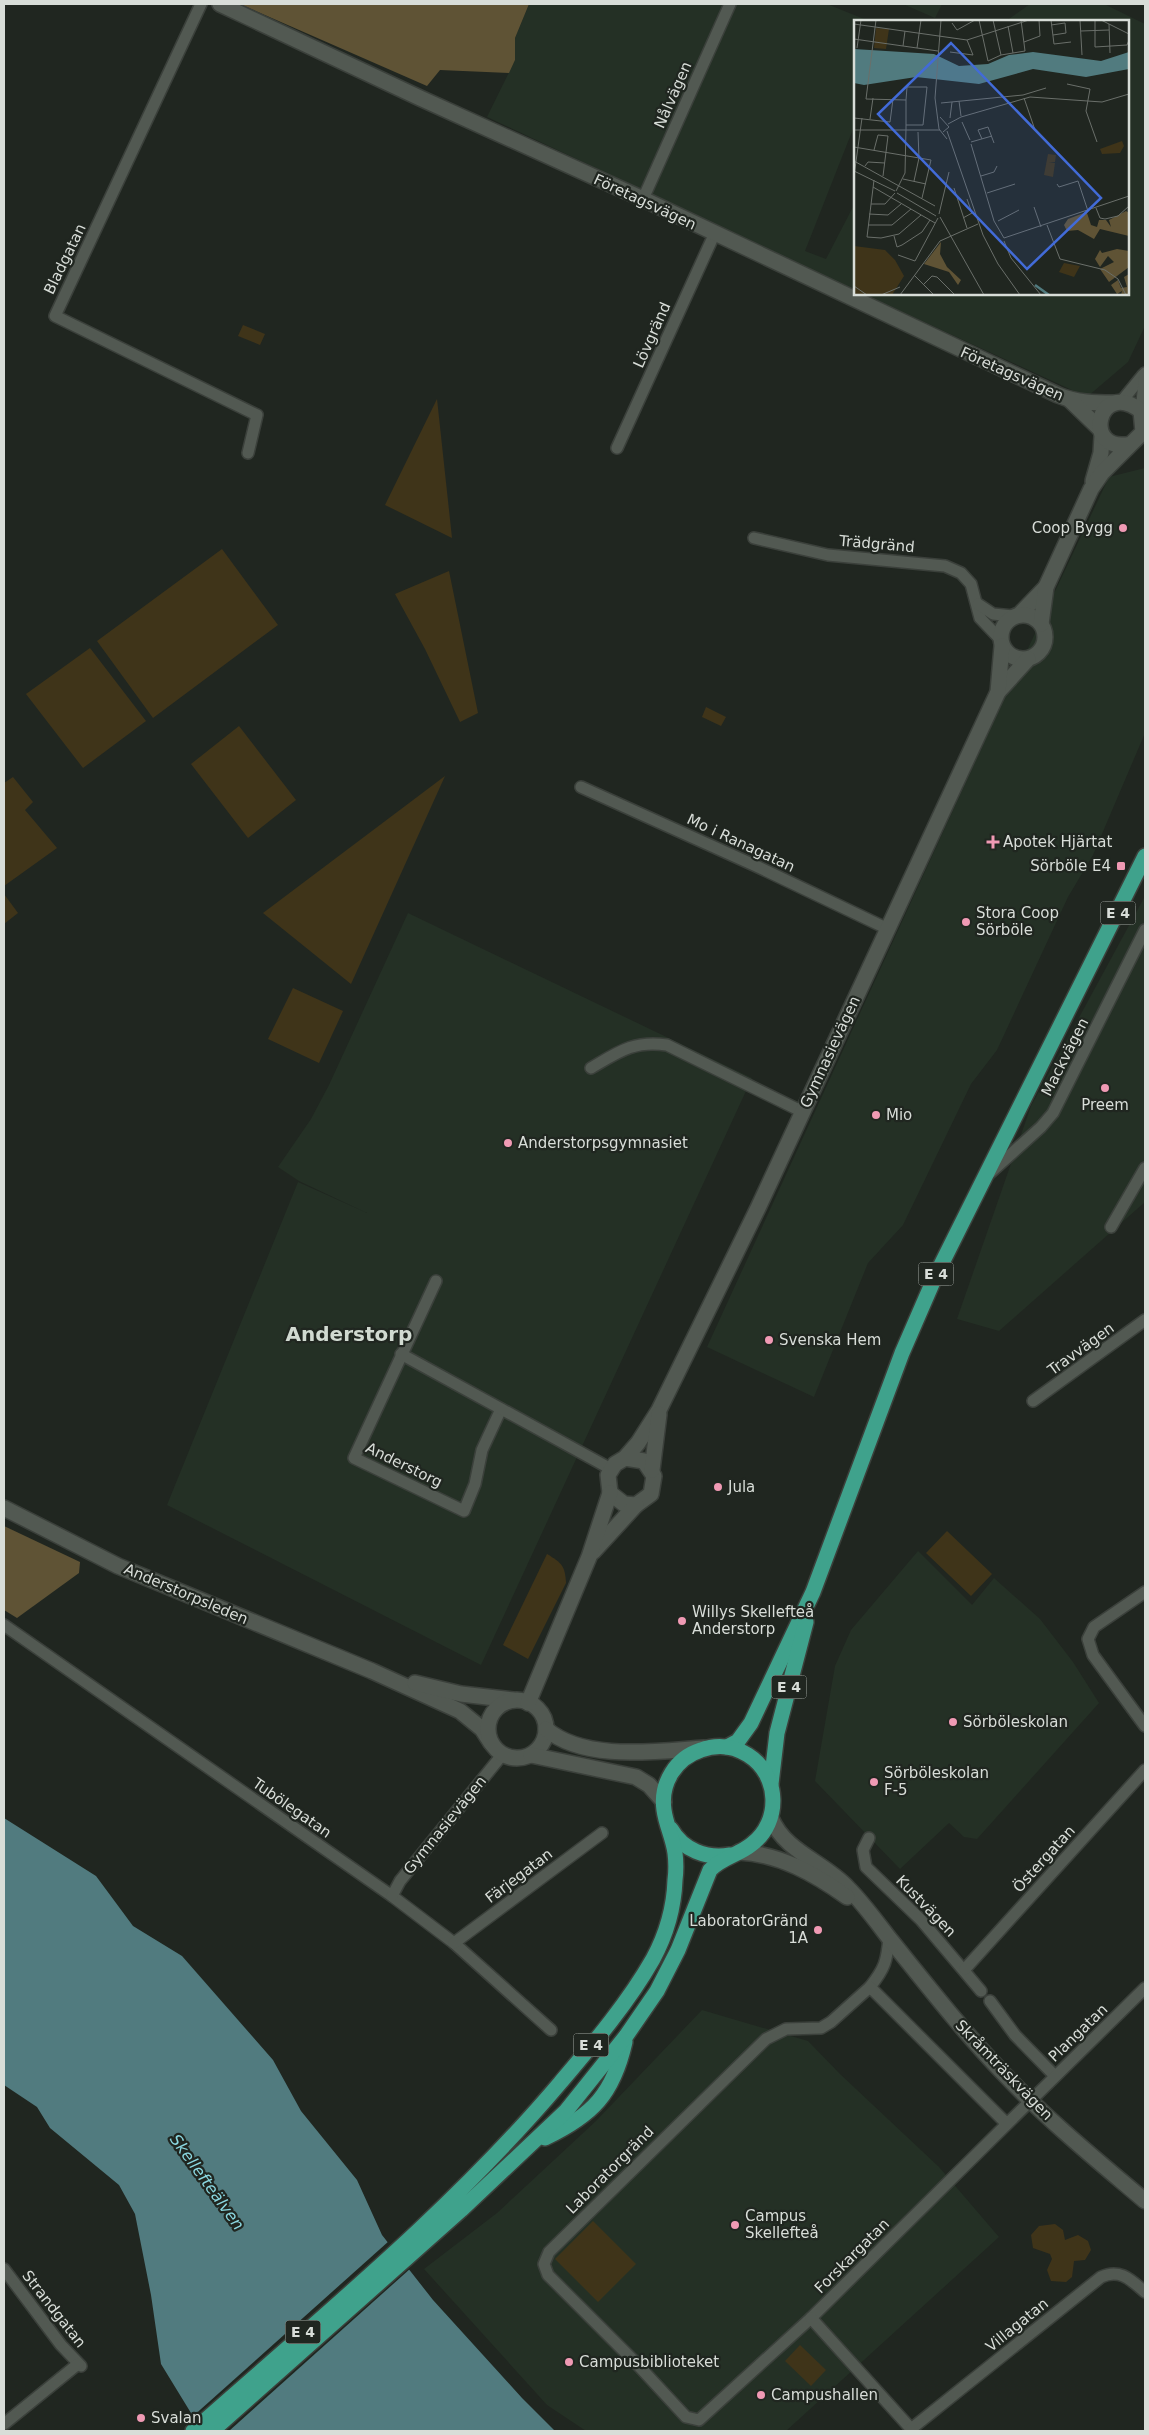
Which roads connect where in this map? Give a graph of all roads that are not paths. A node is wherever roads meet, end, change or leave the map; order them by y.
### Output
1 (201, 4) edge
2 (220, 4) edge
3 (730, 4) edge
4 (643, 199) junction
5 (714, 235) junction
6 (1145, 372) edge
7 (1070, 400) junction
8 (1118, 402) junction
9 (1143, 417) edge
10 (1100, 432) junction
11 (1137, 443) edge
12 (617, 448) dead end
13 (248, 453) dead end
14 (1091, 490) junction
15 (754, 538) dead end
16 (1046, 587) junction
17 (978, 604) junction
18 (1017, 615) junction
19 (1041, 624) junction
20 (1001, 642) junction
21 (1028, 659) junction
22 (998, 692) junction
23 (581, 787) dead end
24 (1145, 856) edge
25 (888, 929) junction
26 (1145, 930) edge
27 (591, 1068) dead end
28 (803, 1112) junction
29 (1145, 1168) edge
30 (984, 1177) junction
31 (1111, 1227) dead end
32 (436, 1281) dead end
33 (1145, 1320) edge
34 (401, 1354) junction
35 (1033, 1401) dead end
36 (501, 1409) junction
37 (659, 1410) junction
38 (626, 1458) junction
39 (611, 1469) junction
40 (652, 1470) junction
41 (610, 1493) junction
42 (636, 1505) junction
43 (4, 1508) edge
44 (589, 1557) junction
45 (813, 1592) junction
46 (1145, 1592) edge
47 (4, 1625) edge
48 (372, 1671) junction
49 (525, 1702) junction
50 (1145, 1726) edge
51 (546, 1729) junction
52 (491, 1743) junction
53 (727, 1747) junction
54 (707, 1748) junction
55 (502, 1755) junction
56 (531, 1755) junction
57 (1145, 1770) edge
58 (771, 1784) junction
59 (664, 1806) junction
60 (771, 1818) junction
61 (602, 1833) dead end
62 (869, 1838) dead end
63 (737, 1853) junction
64 (392, 1896) junction
65 (878, 1924) junction
66 (889, 1937) junction
67 (454, 1943) junction
68 (965, 1969) junction
69 (870, 1987) junction
70 (1145, 1988) edge
71 (982, 1991) dead end
72 (990, 2001) dead end
73 (551, 2030) dead end
74 (1055, 2076) junction
75 (1031, 2100) junction
76 (1007, 2124) junction
77 (1145, 2200) edge
78 (418, 2239) junction
79 (4, 2269) edge
80 (1145, 2292) edge
81 (811, 2318) junction
82 (686, 2417) joint
83 (4, 2424) edge
84 (912, 2430) edge
85 (193, 2431) edge
86 (212, 2431) edge

1 - 13 street, Bladgatan
2 - 4 street, Företagsvägen
3 - 4 street, Nålvägen
4 - 5 street, Företagsvägen
5 - 7 street, Företagsvägen
5 - 12 street, Lövgränd
6 - 8 street
6 - 9 street
7 - 8 street, Företagsvägen
7 - 10 street, Företagsvägen
8 - 9 street
8 - 10 street
9 - 11 street
10 - 11 street
10 - 14 street
11 - 14 street
14 - 16 street
15 - 17 street, Trädgränd
16 - 18 street
16 - 19 street
17 - 18 street
17 - 20 street, Trädgränd
18 - 19 street
18 - 20 street
19 - 21 street
20 - 21 street
20 - 22 street, Gymnasievägen
21 - 22 street, Gymnasievägen
22 - 25 street, Gymnasievägen
23 - 25 street, Mo i Ranagatan
24 - 30 highway, E 4
25 - 28 street, Gymnasievägen
26 - 30 street, Mackvägen
27 - 28 street
28 - 37 street, Gymnasievägen
29 - 31 street
30 - 45 highway, E 4
32 - 34 street, Anderstorg
33 - 35 street, Travvägen
34 - 36 street
34 - 36 street, Anderstorg
36 - 39 street
37 - 38 street, Gymnasievägen
37 - 40 street, Gymnasievägen
38 - 39 street
38 - 40 street
39 - 41 street
40 - 42 street
41 - 42 street
41 - 44 street
42 - 44 street
43 - 48 street, Anderstorpsleden
44 - 49 street
45 - 53 highway, E 4
45 - 58 highway, E 4
46 - 50 street
47 - 64 street, Tubölegatan
48 - 49 street, Anderstorpsleden
48 - 52 street, Anderstorpsleden
49 - 51 street
49 - 52 street
51 - 54 street
51 - 56 street
52 - 55 street
53 - 54 highway
53 - 58 highway
54 - 59 highway
55 - 56 street
55 - 64 street, Gymnasievägen
56 - 59 street
57 - 68 street, Östergatan
58 - 60 highway
59 - 63 highway
59 - 78 highway, E 4
60 - 63 highway
60 - 65 street, Skråmträskvägen
61 - 67 street, Färjegatan
62 - 68 street, Kustvägen
63 - 65 street, Skråmträskvägen
63 - 78 highway, E 4
64 - 67 street, Tubölegatan
65 - 66 street, Skråmträskvägen
66 - 69 street, Laboratorgränd
66 - 75 street, Skråmträskvägen
67 - 73 street, Tubölegatan
68 - 71 street, Kustvägen
69 - 76 street
69 - 82 street, Laboratorgränd
70 - 74 street, Plangatan
72 - 74 street
74 - 75 street, Plangatan
75 - 76 street, Forskargatan
75 - 77 street, Skråmträskvägen
76 - 81 street, Forskargatan
78 - 85 highway, E 4
78 - 86 highway, E 4
79 - 83 street, Strandgatan
80 - 84 street, Villagatan
81 - 82 street, Forskargatan
81 - 84 street

